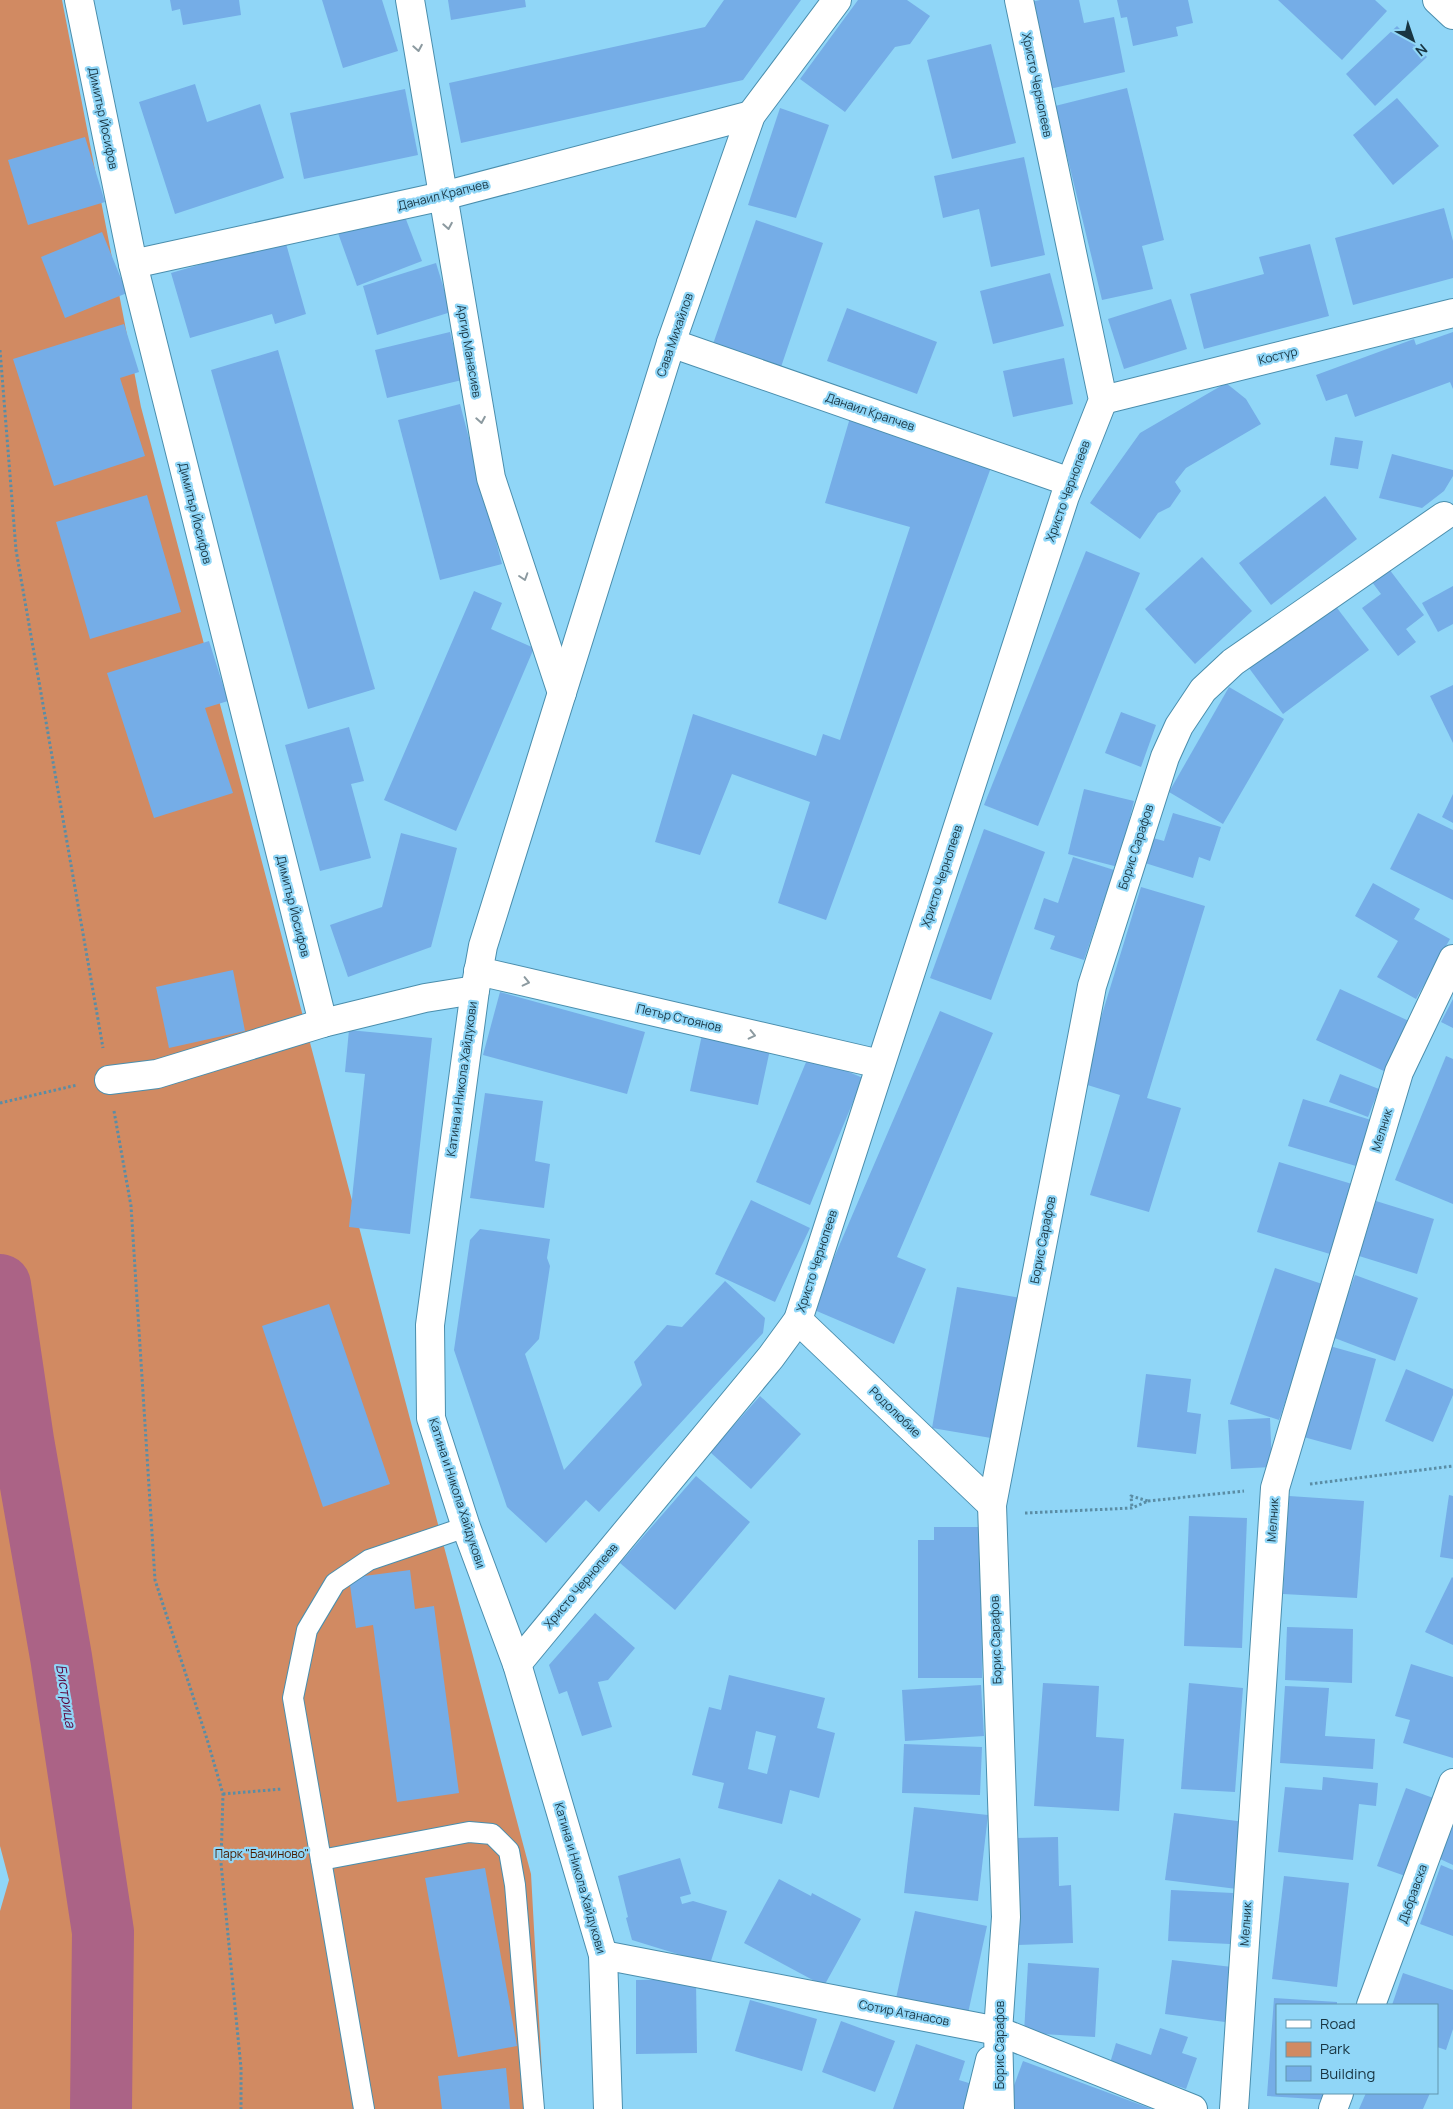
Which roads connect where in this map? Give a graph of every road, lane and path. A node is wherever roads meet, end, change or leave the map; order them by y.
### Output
1 (78, 0) edge
2 (410, 0) edge
3 (837, 0) edge
4 (1019, 0) edge
5 (1437, 0) edge
6 (1453, 15) edge
7 (751, 116) junction
8 (443, 196) junction
9 (133, 264) junction
10 (1453, 313) edge
11 (671, 343) junction
12 (0, 350) edge
13 (1103, 400) junction
14 (1070, 482) junction
15 (1450, 522) edge
16 (562, 693) junction
17 (1453, 959) edge
18 (476, 981) junction
19 (323, 1023) junction
20 (880, 1064) junction
21 (109, 1080) junction
22 (82, 1084) dead end
23 (0, 1103) edge
24 (798, 1320) junction
25 (1453, 1466) edge
26 (1275, 1488) junction
27 (1148, 1501) junction
28 (1132, 1508) junction
29 (992, 1510) junction
30 (466, 1527) junction
31 (516, 1664) junction
32 (1453, 1783) edge
33 (309, 1787) junction
34 (223, 1794) junction
35 (321, 1860) junction
36 (604, 1954) junction
37 (1371, 2004) edge
38 (998, 2031) junction
39 (1339, 2094) edge
40 (241, 2109) edge
41 (364, 2109) edge
42 (534, 2109) edge
43 (608, 2109) edge
44 (978, 2109) edge
45 (1000, 2109) edge
46 (1193, 2109) edge
47 (1234, 2109) edge
48 (1333, 2109) edge

1 - 9 street, Димитър Йосифов
2 -> 8 street, Аргир Манасиев
3 - 7 street, Сава Михайлов
4 - 13 street, Христо Чернопеев
5 - 6 street
7 - 8 street, Данаил Крапчев
7 - 11 street, Сава Михайлов
8 - 9 street, Данаил Крапчев
8 -> 16 street, Аргир Манасиев
9 - 19 street, Димитър Йосифов
10 - 13 street, Костур
11 - 14 street, Данаил Крапчев
11 - 16 street, Сава Михайлов
12 - 21 path
13 - 14 street, Христо Чернопеев
14 - 20 street, Христо Чернопеев
15 - 29 street, Борис Сарафов
16 - 18 street, Катина и Никола Хайдукови
17 - 26 street, Мелник
18 - 19 street
18 -> 20 street, Петър Стоянов
18 - 30 street, Катина и Никола Хайдукови
19 - 21 street
20 - 24 street, Христо Чернопеев
21 - 34 path
22 - 23 path
24 - 29 street, Родолюбие
24 - 31 street, Христо Чернопеев
25 - 26 path
26 - 27 path
26 - 47 street, Мелник
27 - 28 path
27 - 28 path
28 - 29 path
29 - 38 street, Борис Сарафов
30 - 31 street, Катина и Никола Хайдукови
30 - 33 lane
31 - 36 street, Катина и Никола Хайдукови
32 - 37 street, Дъбравска
33 - 34 path
33 - 35 lane
34 - 40 path
35 - 41 lane
35 - 42 lane
36 - 38 street, Сотир Атанасов
36 - 43 street, Катина и Никола Хайдукови
38 - 44 street
38 - 45 street, Борис Сарафов
38 - 46 street, Сотир Атанасов
39 - 48 street

